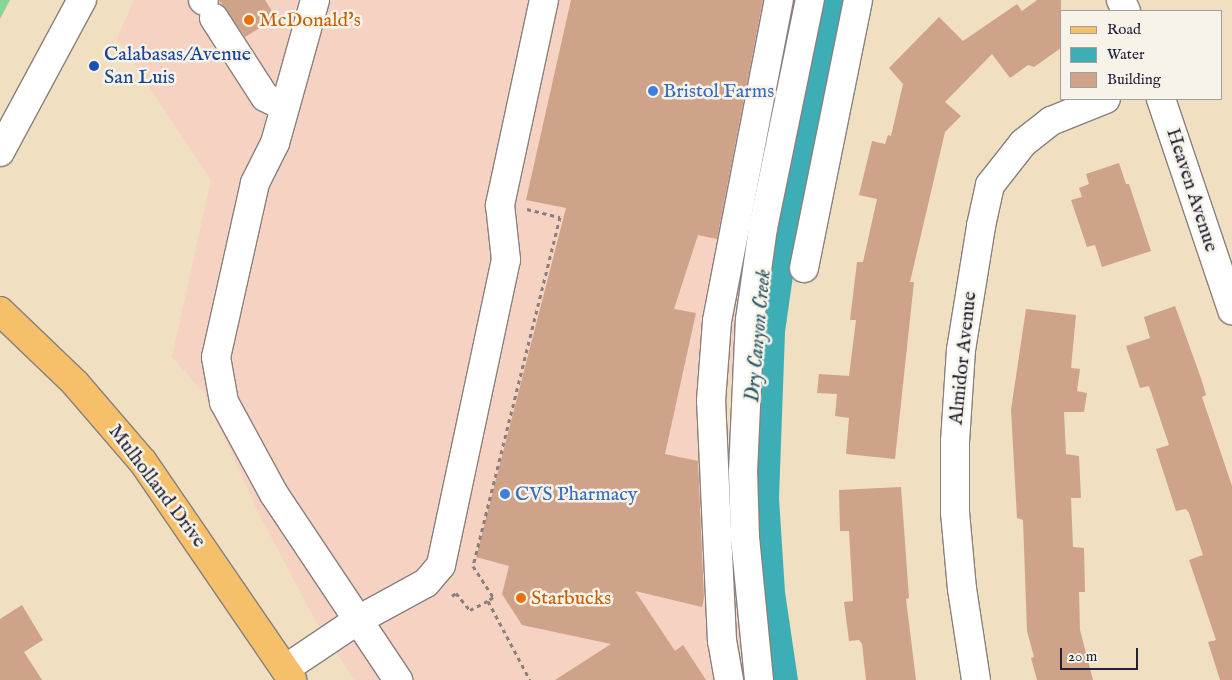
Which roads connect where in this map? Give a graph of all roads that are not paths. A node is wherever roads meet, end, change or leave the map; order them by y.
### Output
1 (82, 0) edge
2 (315, 0) edge
3 (544, 0) edge
4 (779, 0) edge
5 (810, 0) edge
6 (858, 0) edge
7 (207, 6) edge
8 (1104, 100) edge
9 (1161, 100) edge
10 (285, 107) junction
11 (0, 152) edge
12 (804, 268) dead end
13 (1232, 310) edge
14 (0, 311) edge
15 (358, 620) junction
16 (288, 674) edge
17 (398, 680) edge
18 (729, 680) edge
19 (759, 680) edge
20 (976, 680) edge

1 - 11 street
2 - 10 street
3 - 15 street
4 - 18 street
5 - 19 street
6 - 12 street
7 - 10 street
8 - 20 street, Almidor Avenue
9 - 13 street, Heaven Avenue
10 - 15 street
14 - 16 main road, Mulholland Drive
15 - 16 street
15 - 17 street

